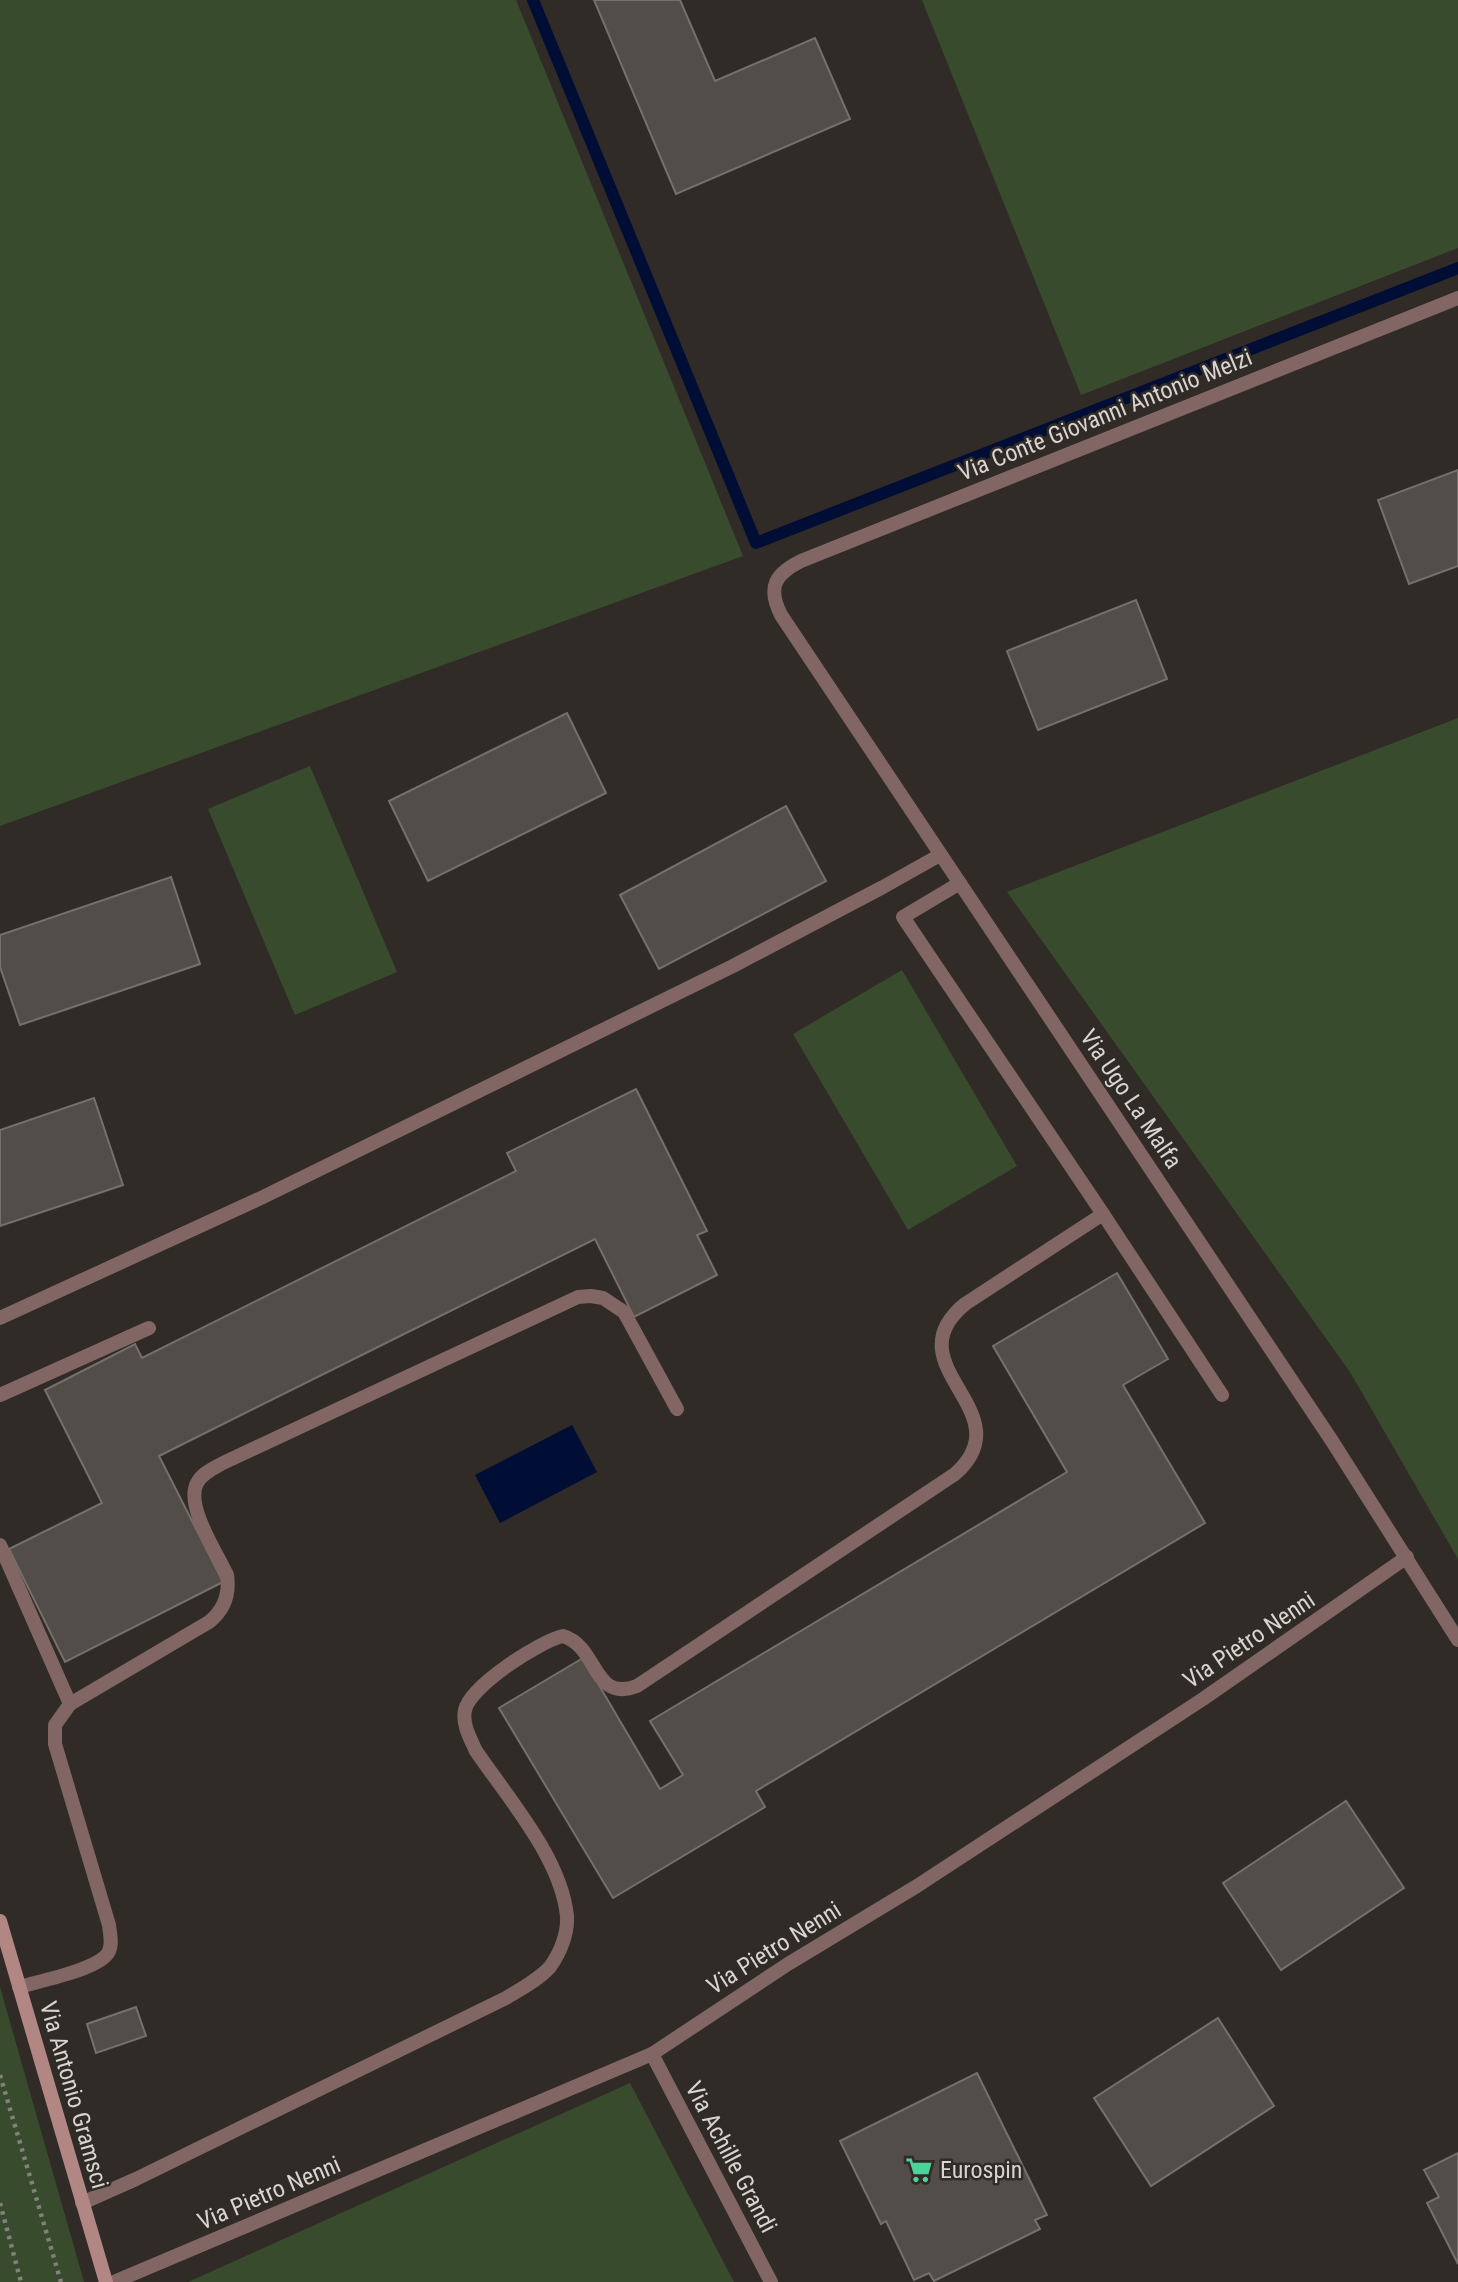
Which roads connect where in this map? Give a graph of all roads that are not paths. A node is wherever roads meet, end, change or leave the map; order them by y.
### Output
1 (1458, 298) edge
2 (775, 582) joint
3 (940, 855) junction
4 (960, 883) junction
5 (1103, 1214) junction
6 (0, 1318) edge
7 (149, 1328) dead end
8 (0, 1395) edge
9 (1222, 1395) dead end
10 (677, 1409) dead end
11 (0, 1545) edge
12 (1407, 1557) junction
13 (1458, 1640) edge
14 (70, 1704) junction
15 (0, 1921) edge
16 (19, 1987) junction
17 (652, 2054) junction
18 (82, 2203) junction
19 (106, 2282) edge
20 (114, 2282) edge
21 (771, 2282) edge

1 - 2 street, Via Conte Giovanni Antonio Melzi
2 - 3 street, Via Ugo La Malfa
3 - 4 street, Via Ugo La Malfa
3 - 6 street
4 - 5 street
4 - 12 street, Via Ugo La Malfa
5 - 9 street
5 - 18 street
7 - 8 street
10 - 14 street
11 - 14 street
12 - 13 street, Via Ugo La Malfa
12 - 17 street, Via Pietro Nenni
14 - 16 street
15 - 16 street, Via Antonio Gramsci
16 - 18 street, Via Antonio Gramsci
17 - 20 street, Via Pietro Nenni
17 - 21 street, Via Achille Grandi
18 - 19 street, Via Antonio Gramsci

